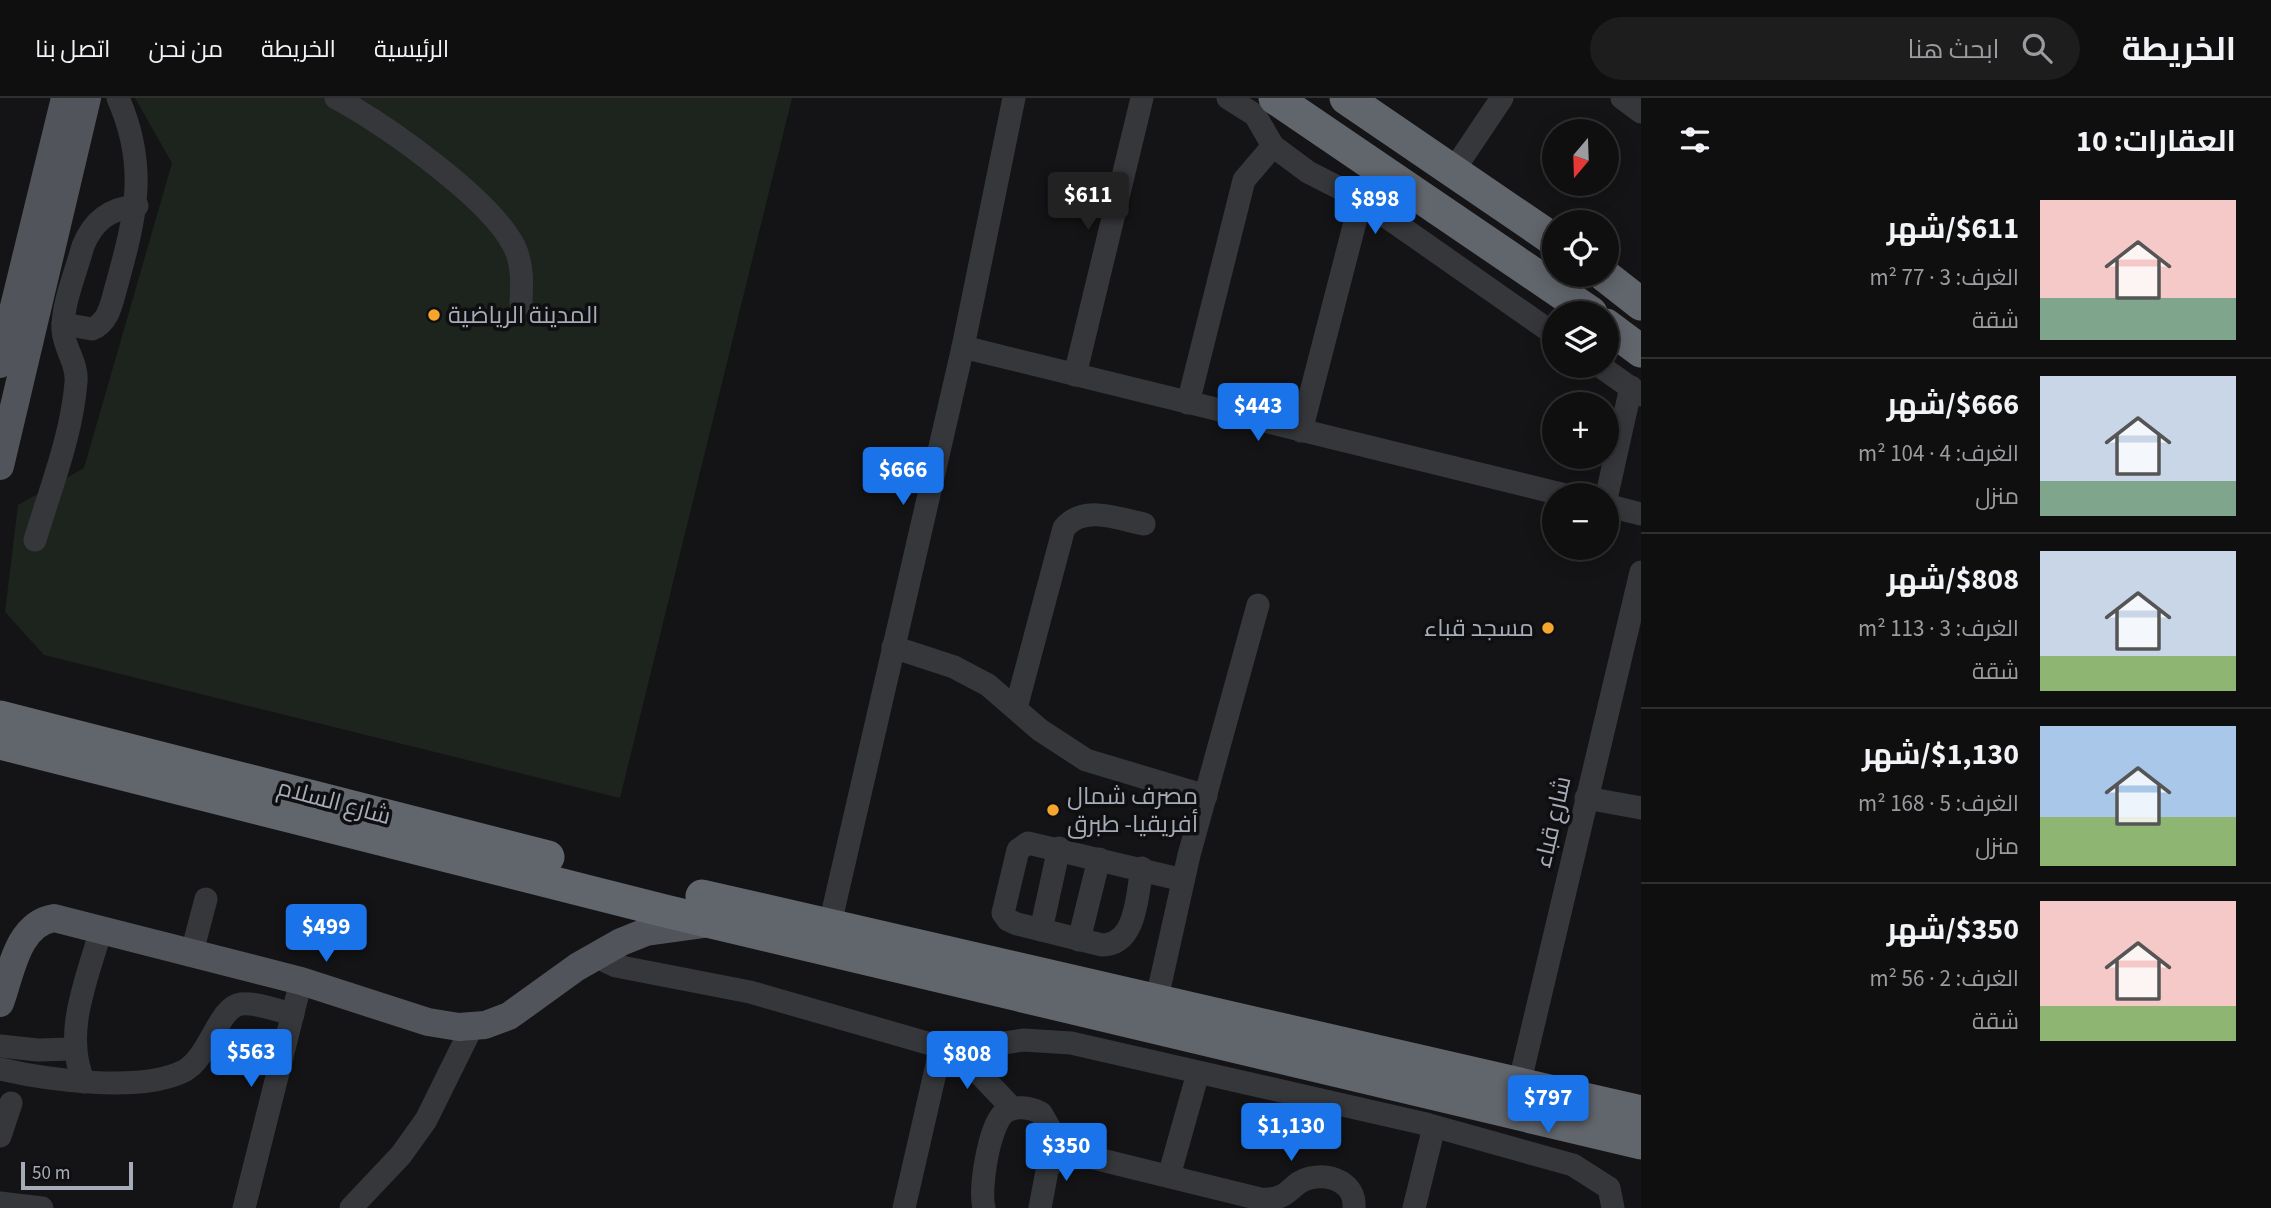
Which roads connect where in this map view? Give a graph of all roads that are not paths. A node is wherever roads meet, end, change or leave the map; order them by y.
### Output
1 (65, 98) edge
2 (88, 98) edge
3 (118, 98) edge
4 (337, 98) edge
5 (1014, 98) edge
6 (1142, 98) edge
7 (1228, 98) edge
8 (1275, 98) edge
9 (1346, 98) edge
10 (1502, 98) edge
11 (1622, 98) edge
12 (1641, 112) edge
13 (1273, 146) junction
14 (1453, 171) junction
15 (1362, 200) junction
16 (136, 206) junction
17 (1542, 232) edge
18 (1619, 286) edge
19 (1573, 301) edge
20 (1641, 303) edge
21 (521, 304) dead end
22 (63, 324) junction
23 (1542, 326) edge
24 (1619, 335) edge
25 (962, 347) junction
26 (1641, 351) edge
27 (0, 364) edge
28 (1075, 374) junction
29 (1617, 378) edge
30 (1636, 391) edge
31 (1188, 403) junction
32 (1301, 431) junction
33 (0, 466) edge
34 (1610, 483) edge
35 (1542, 490) edge
36 (1619, 509) edge
37 (1641, 514) edge
38 (1144, 524) dead end
39 (35, 540) dead end
40 (1641, 572) edge
41 (1258, 605) dead end
42 (893, 647) junction
43 (1016, 708) junction
44 (0, 717) edge
45 (0, 743) edge
46 (1206, 796) junction
47 (1586, 798) junction
48 (1641, 808) edge
49 (1059, 848) junction
50 (1099, 859) junction
51 (1142, 869) junction
52 (1183, 880) junction
53 (206, 899) dead end
54 (667, 900) junction
55 (714, 922) junction
56 (830, 924) junction
57 (102, 929) junction
58 (1041, 930) junction
59 (1079, 940) junction
60 (192, 953) junction
61 (595, 956) junction
62 (301, 981) junction
63 (1157, 998) junction
64 (0, 1003) edge
65 (293, 1014) junction
66 (472, 1027) junction
67 (0, 1046) edge
68 (952, 1048) junction
69 (74, 1049) junction
70 (0, 1069) edge
71 (1198, 1073) junction
72 (84, 1082) junction
73 (1518, 1085) junction
74 (12, 1103) dead end
75 (1012, 1108) junction
76 (1641, 1112) edge
77 (1426, 1124) junction
78 (0, 1136) edge
79 (1641, 1143) edge
80 (1060, 1146) junction
81 (1169, 1175) junction
82 (1291, 1200) edge
83 (0, 1203) edge
84 (42, 1208) edge
85 (244, 1208) edge
86 (351, 1208) edge
87 (904, 1208) edge
88 (984, 1208) edge
89 (1040, 1208) edge
90 (1354, 1208) edge
91 (1414, 1208) edge
92 (1613, 1208) edge

1 - 27 main road
2 - 33 main road
3 - 16 street
4 - 21 street
5 - 25 street
6 - 28 street
7 - 13 street
8 - 19 highway
9 - 14 highway
10 - 14 street
11 - 12 street
13 - 15 street
13 - 31 street
14 - 17 highway
15 - 23 street
15 - 32 street
16 - 22 street
16 - 22 street
18 - 20 highway
22 - 39 street
24 - 26 highway
25 - 28 street
25 - 42 street
28 - 31 street
29 - 30 street
30 - 34 street
31 - 32 street
32 - 35 street
36 - 37 street
38 - 43 street
40 - 47 street, شارع قباء
41 - 46 street
42 - 43 street
42 - 56 street
43 - 46 street
44 - 54 highway, شارع السلام
45 - 54 highway, شارع السلام
46 - 52 street
47 - 48 street
47 - 73 street, شارع قباء
49 - 50 street
49 - 58 street
49 - 58 street
50 - 51 street
50 - 59 street
51 - 52 street
51 - 59 street
52 - 63 street
53 - 60 street
54 - 55 highway
54 - 56 highway
55 - 61 main road
55 - 79 highway
56 - 63 highway
57 - 60 main road
57 - 64 main road
57 - 69 street
58 - 59 street
60 - 62 main road
61 - 66 main road
61 - 68 street
62 - 65 street
62 - 66 main road
63 - 73 highway
65 - 72 street
65 - 85 street
66 - 86 street
67 - 69 street
68 - 71 street
68 - 75 street
68 - 87 street
69 - 72 street
70 - 72 street
71 - 77 street
71 - 81 street
73 - 76 highway
74 - 78 street
75 - 80 street
75 - 88 street
77 - 91 street
77 - 92 street
80 - 81 street
80 - 89 street
81 - 82 street
82 - 90 street
83 - 84 street

